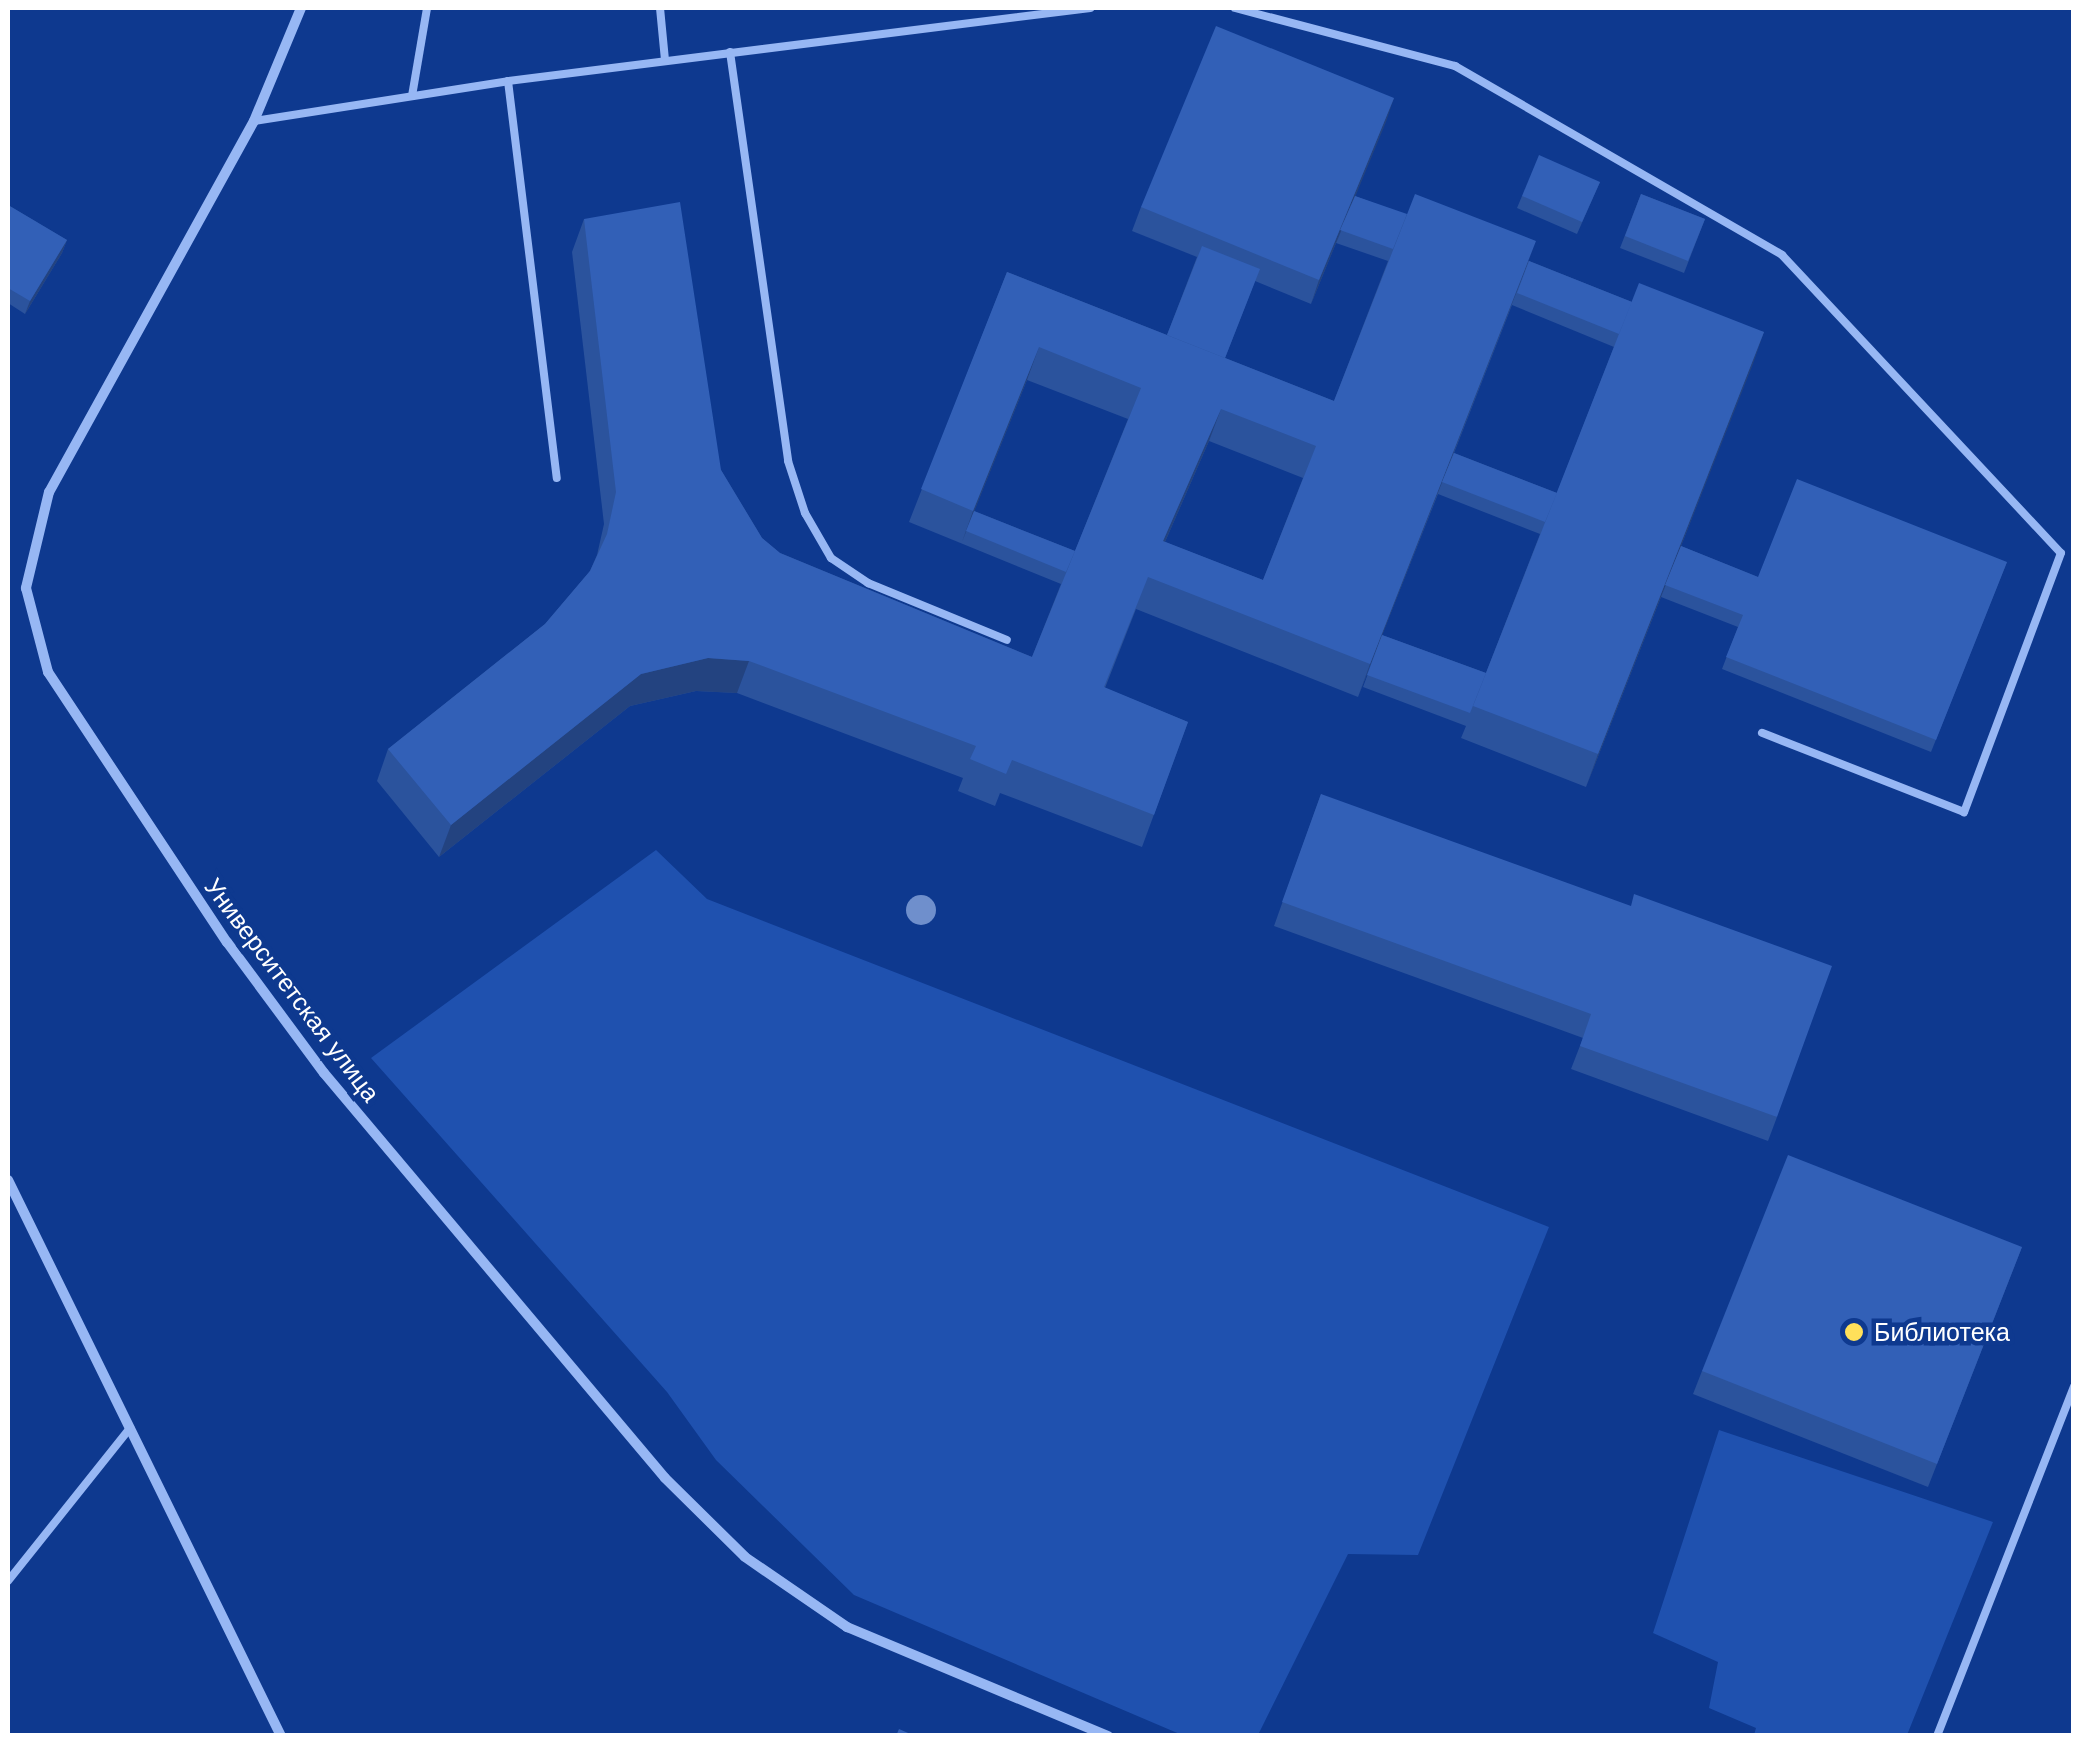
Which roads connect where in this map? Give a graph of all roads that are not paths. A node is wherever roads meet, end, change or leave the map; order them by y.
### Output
1 (301, 8) edge
2 (427, 8) edge
3 (660, 8) edge
4 (1090, 8) edge
5 (1235, 8) edge
6 (730, 52) junction
7 (665, 60) junction
8 (508, 81) junction
9 (412, 96) junction
10 (254, 121) junction
11 (557, 478) dead end
12 (1007, 640) dead end
13 (1762, 733) dead end
14 (8, 1180) edge
15 (2074, 1386) edge
16 (130, 1428) junction
17 (8, 1581) edge
18 (281, 1736) edge
19 (1108, 1736) edge
20 (1937, 1736) edge

1 - 10 street, Университетская улица
2 - 9 lane
3 - 7 lane
4 - 6 lane
5 - 13 lane
6 - 7 lane
6 - 12 lane
7 - 8 lane
8 - 9 lane
8 - 11 lane
9 - 10 lane
10 - 19 street, Университетская улица
14 - 16 street
15 - 20 lane
16 - 17 lane
16 - 18 street

